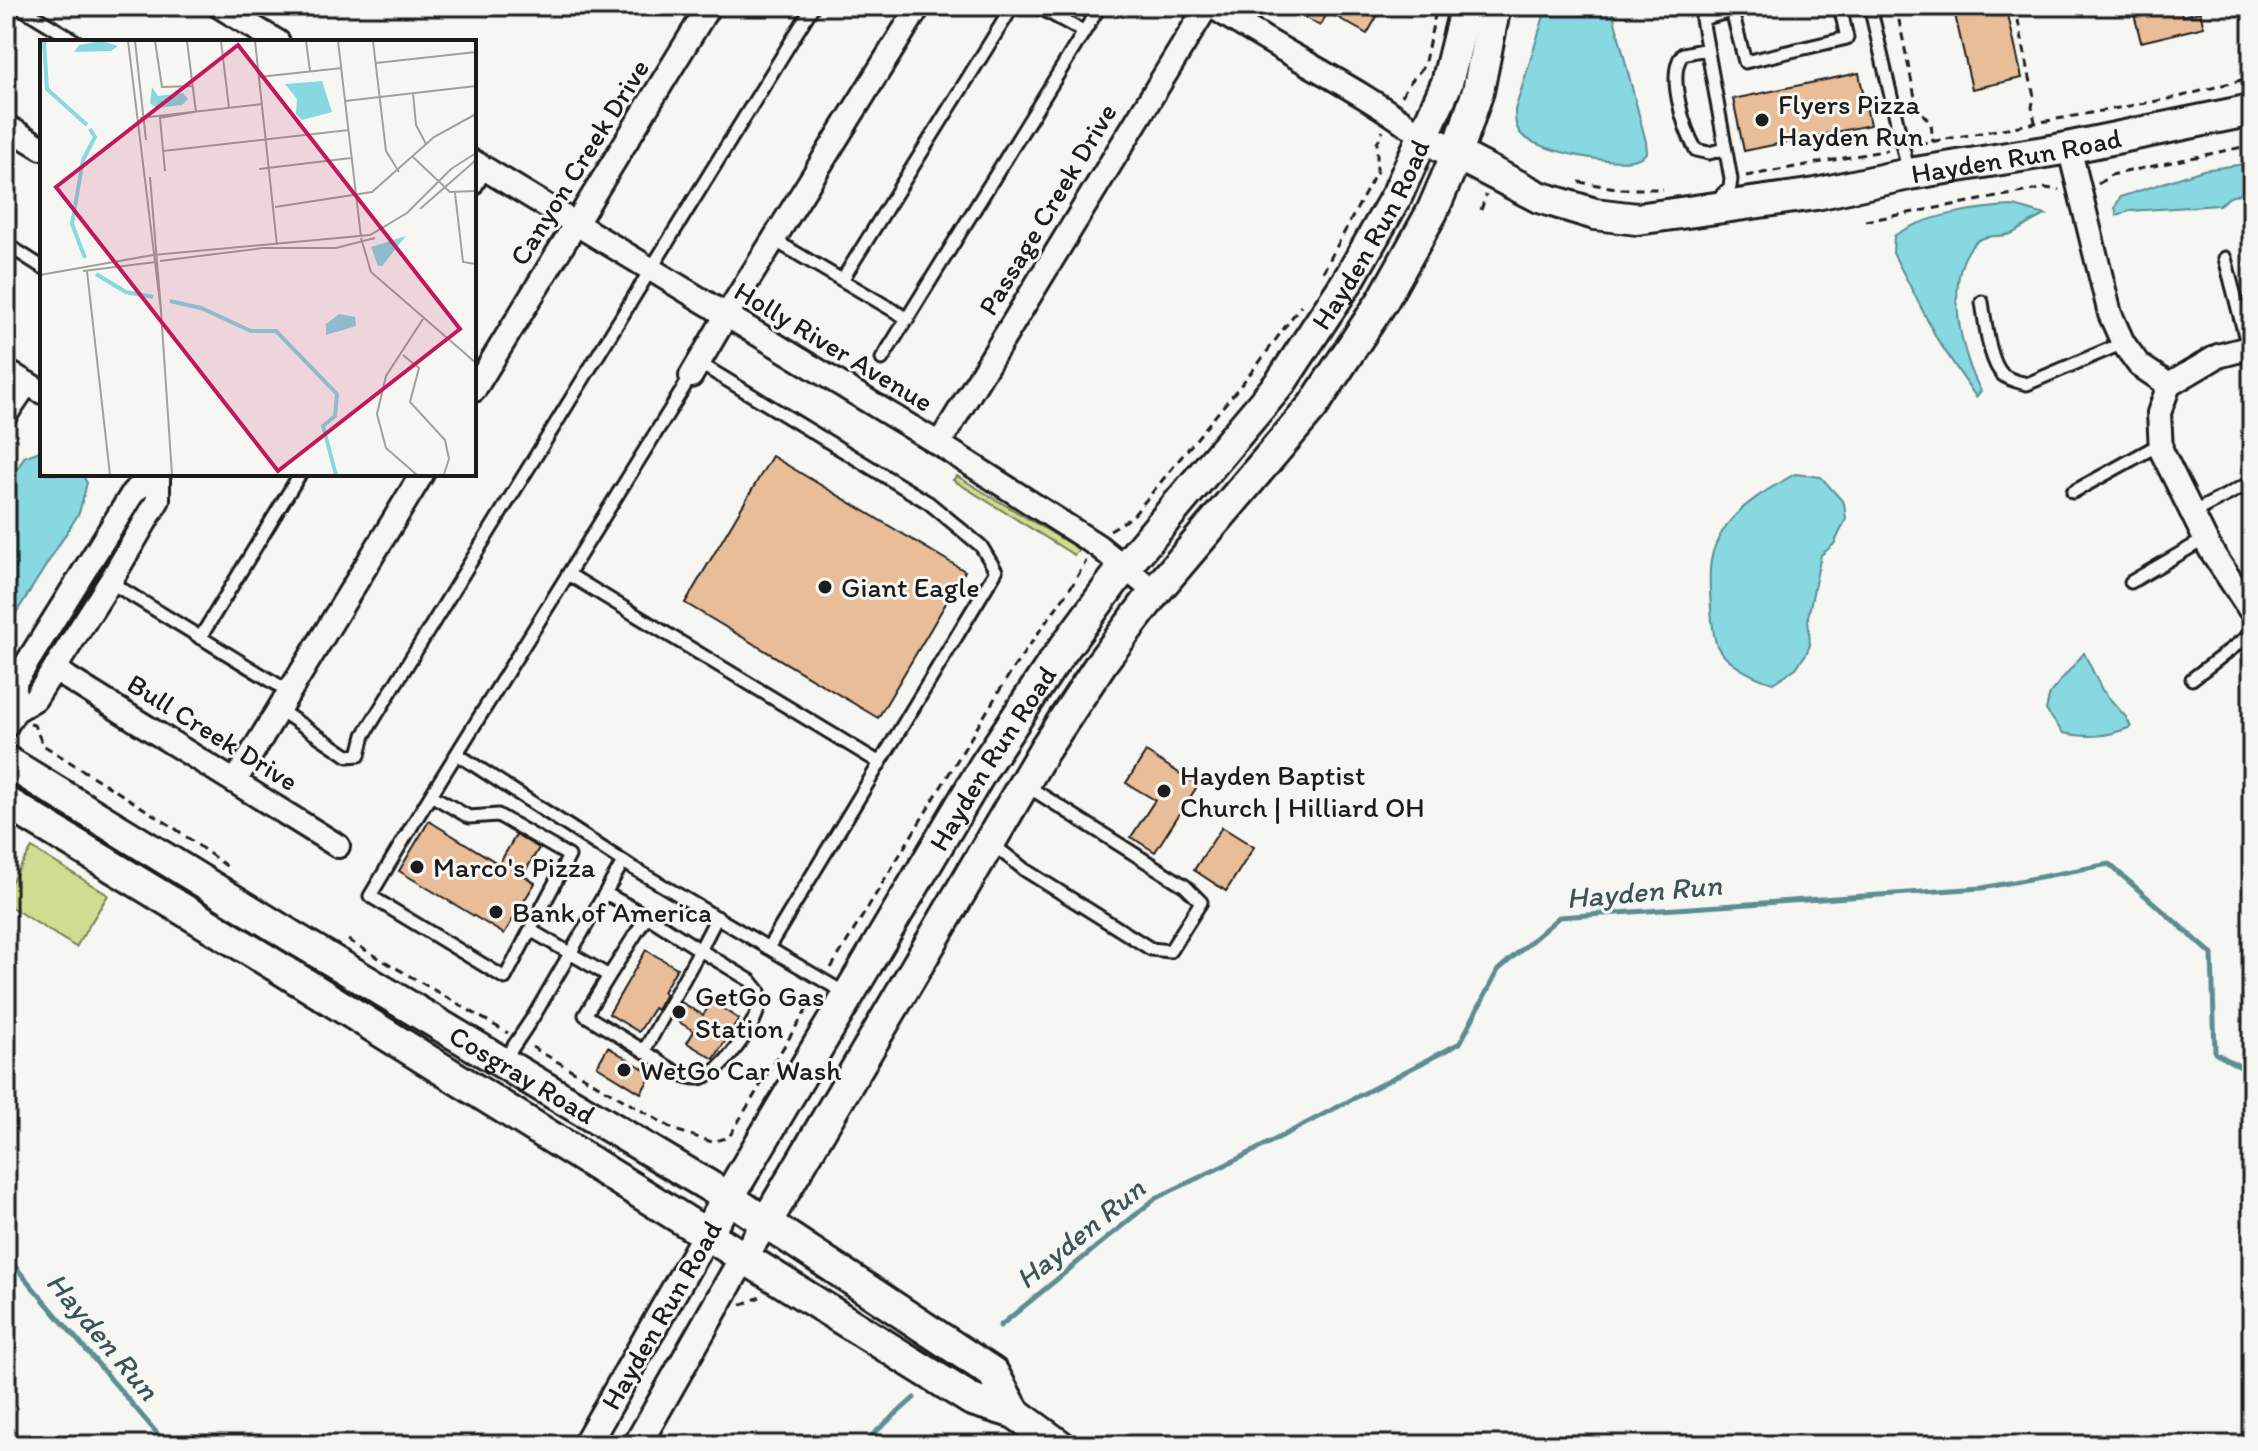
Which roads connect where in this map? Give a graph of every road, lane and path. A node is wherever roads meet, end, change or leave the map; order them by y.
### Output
1 (18, 6) edge
2 (219, 6) edge
3 (709, 6) edge
4 (813, 6) edge
5 (919, 6) edge
6 (1013, 6) edge
7 (1037, 6) edge
8 (1100, 6) edge
9 (1209, 6) edge
10 (1437, 6) edge
11 (1466, 6) edge
12 (1495, 6) edge
13 (1750, 6) edge
14 (1840, 6) edge
15 (1870, 6) edge
16 (1896, 6) edge
17 (2015, 6) edge
18 (1732, 11) junction
19 (242, 12) edge
20 (1084, 32) junction
21 (74, 40) edge
22 (276, 40) edge
23 (1706, 49) junction
24 (2252, 77) edge
25 (1402, 94) dead end
26 (2252, 110) edge
27 (2035, 122) junction
28 (6, 126) edge
29 (1382, 134) dead end
30 (1423, 136) junction
31 (1933, 142) junction
32 (40, 147) edge
33 (2069, 147) junction
34 (1724, 149) junction
35 (1456, 156) junction
36 (1906, 161) junction
37 (480, 165) edge
38 (1731, 179) junction
39 (1568, 180) dead end
40 (1676, 189) dead end
41 (1707, 210) junction
42 (575, 225) junction
43 (774, 240) junction
44 (6, 244) edge
45 (2225, 258) dead end
46 (40, 266) edge
47 (649, 269) junction
48 (842, 280) junction
49 (1317, 283) dead end
50 (1308, 295) dead end
51 (1982, 302) dead end
52 (726, 316) junction
53 (908, 319) junction
54 (2123, 343) junction
55 (2250, 347) edge
56 (882, 359) dead end
57 (695, 369) junction
58 (6, 371) edge
59 (2169, 385) junction
60 (476, 387) edge
61 (34, 388) edge
62 (6, 414) edge
63 (939, 444) junction
64 (2160, 444) junction
65 (158, 476) edge
66 (299, 476) edge
67 (421, 476) edge
68 (2252, 482) edge
69 (2073, 492) dead end
70 (2192, 513) junction
71 (1108, 533) dead end
72 (2205, 539) junction
73 (1125, 567) junction
74 (568, 574) junction
75 (110, 582) junction
76 (2131, 582) dead end
77 (1155, 592) junction
78 (2252, 617) edge
79 (200, 638) junction
80 (55, 670) junction
81 (2192, 679) dead end
82 (283, 700) junction
83 (11, 717) edge
84 (457, 754) junction
85 (6, 761) edge
86 (880, 763) junction
87 (235, 781) junction
88 (1024, 784) junction
89 (431, 795) junction
90 (6, 802) edge
91 (990, 843) junction
92 (338, 846) dead end
93 (623, 862) junction
94 (237, 873) dead end
95 (605, 893) junction
96 (647, 916) junction
97 (717, 917) junction
98 (532, 931) junction
99 (344, 937) dead end
100 (768, 948) junction
101 (700, 950) junction
102 (570, 953) junction
103 (609, 976) junction
104 (850, 996) junction
105 (812, 1001) dead end
106 (511, 1051) junction
107 (644, 1051) junction
108 (729, 1198) junction
109 (767, 1221) junction
110 (706, 1235) junction
111 (743, 1258) junction
112 (1015, 1413) junction
113 (586, 1445) edge
114 (637, 1445) edge
115 (1059, 1445) edge

1 - 21 lane
2 - 19 street
3 - 42 street, Canyon Creek Drive
4 - 47 lane
5 - 43 street
6 - 48 lane
7 - 20 lane
8 - 20 lane
9 - 30 street
9 - 63 street, Passage Creek Drive
10 - 25 path
11 - 30 main road
12 - 35 main road
13 - 18 lane
14 - 18 lane
15 - 36 lane
16 - 31 path
17 - 27 path
18 - 23 lane
19 - 22 street
20 - 53 lane
23 - 34 lane
23 - 34 lane
24 - 27 path
26 - 33 main road, Hayden Run Road
27 - 31 path
28 - 32 street
29 - 49 path
30 - 35 main road, Hayden Run Road
30 - 73 main road, Hayden Run Road
31 - 36 path
33 - 36 main road, Hayden Run Road
33 - 54 street
34 - 38 lane
35 - 41 main road, Hayden Run Road
35 - 77 main road, Hayden Run Road
36 - 38 path
36 - 41 main road, Hayden Run Road
37 - 42 street, Holly River Avenue
38 - 41 lane
39 - 40 path
42 - 47 street, Holly River Avenue
42 - 60 street, Canyon Creek Drive
43 - 48 lane
43 - 52 street
44 - 46 lane
45 - 55 lane
47 - 52 street, Holly River Avenue
47 - 82 lane
48 - 53 lane
50 - 71 path
51 - 54 lane
52 - 57 street
52 - 63 street, Holly River Avenue
53 - 56 lane
54 - 59 street
55 - 59 street
57 - 74 lane
57 - 86 lane
58 - 61 street
59 - 64 street
61 - 62 street
63 - 73 street, Holly River Avenue
64 - 69 lane
64 - 70 street
65 - 75 street
65 - 83 street
66 - 79 lane
67 - 82 street
68 - 70 lane
70 - 72 street
72 - 76 lane
72 - 78 street
73 - 77 street, Holly River Avenue
73 - 104 main road, Hayden Run Road
74 - 84 lane
74 - 86 lane
75 - 79 lane
75 - 80 street
77 - 88 main road, Hayden Run Road
78 - 81 lane
79 - 82 lane
80 - 83 street
80 - 87 street, Bull Creek Drive
82 - 87 street
83 - 94 path
84 - 89 lane
84 - 93 lane
85 - 106 main road, Cosgray Road
86 - 100 lane
87 - 92 street, Bull Creek Drive
88 - 91 main road, Hayden Run Road
88 - 91 lane
89 - 98 lane
89 - 98 lane
90 - 110 main road, Cosgray Road
91 - 109 main road, Hayden Run Road
93 - 95 lane
93 - 97 lane
95 - 96 lane
95 - 102 lane
96 - 101 lane
96 - 103 lane
97 - 100 lane
97 - 101 lane
98 - 102 lane
99 - 106 path
100 - 104 lane
101 - 107 lane
101 - 107 lane
102 - 103 lane
102 - 106 lane
103 - 107 lane
104 - 108 main road, Hayden Run Road
105 - 106 path
106 - 108 main road, Cosgray Road
108 - 109 main road, Cosgray Road
108 - 110 main road, Hayden Run Road
109 - 111 street, Hayden Run Road
109 - 112 main road, Cosgray Road
110 - 111 main road, Cosgray Road
110 - 113 street, Hayden Run Road
111 - 112 main road, Cosgray Road
111 - 114 street, Hayden Run Road
112 - 115 main road, Cosgray Road

